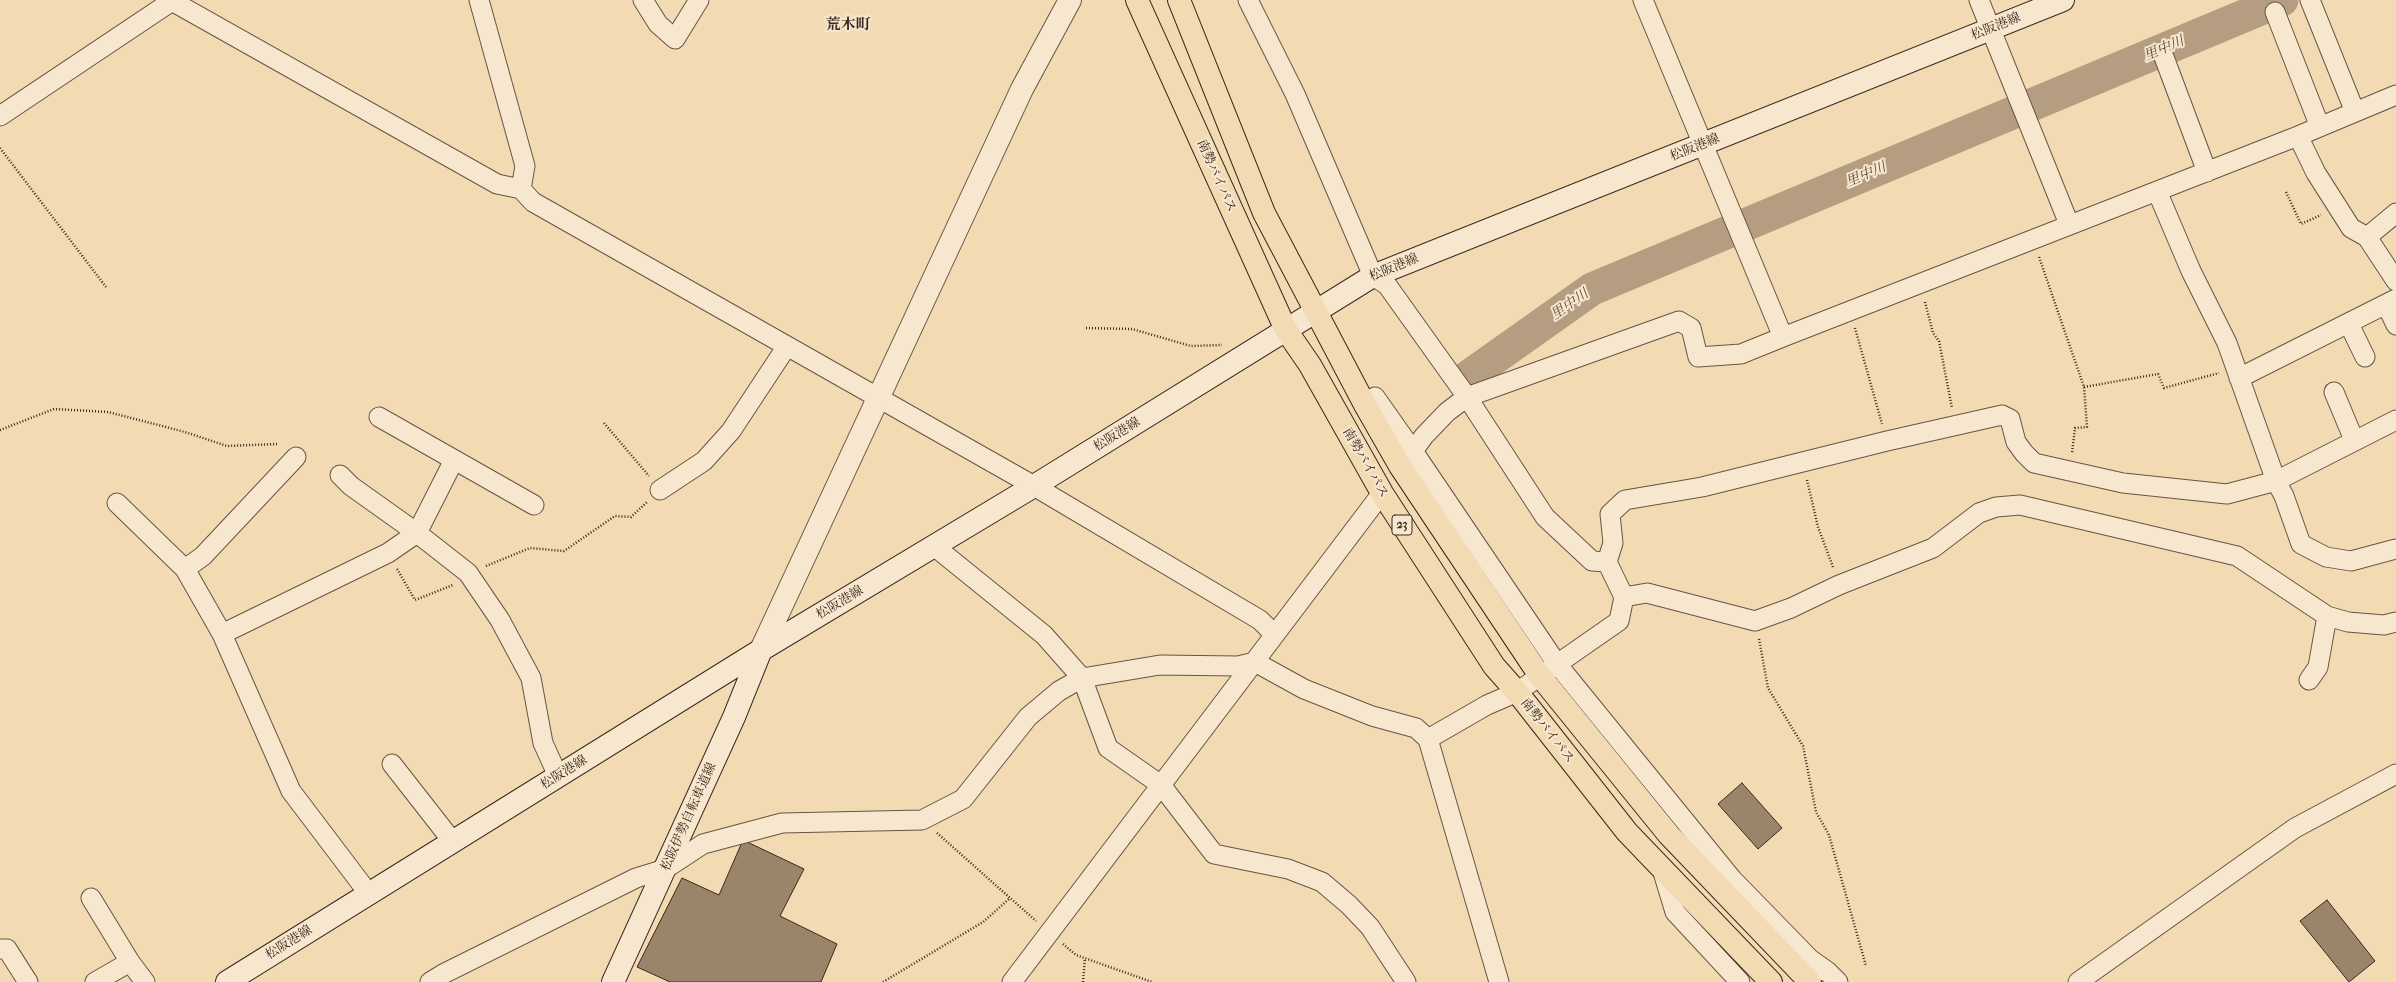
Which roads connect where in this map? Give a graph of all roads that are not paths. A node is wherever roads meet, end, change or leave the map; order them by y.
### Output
1 (171, 0) edge
2 (479, 0) edge
3 (643, 0) edge
4 (699, 0) edge
5 (1070, 0) edge
6 (1137, 0) edge
7 (1178, 0) edge
8 (1248, 0) edge
9 (1643, 0) edge
10 (1979, 0) edge
11 (2064, 0) edge
12 (2310, 0) edge
13 (2275, 12) dead end
14 (1991, 29) junction
15 (2164, 56) dead end
16 (2396, 95) edge
17 (2355, 112) junction
18 (0, 116) edge
19 (2320, 127) junction
20 (2298, 136) junction
21 (1703, 144) junction
22 (2207, 172) junction
23 (521, 189) junction
24 (2156, 191) junction
25 (2396, 213) edge
26 (2069, 224) junction
27 (2367, 237) junction
28 (1373, 276) junction
29 (2396, 281) edge
30 (2391, 302) edge
31 (1316, 310) junction
32 (2349, 324) junction
33 (2396, 325) edge
34 (1286, 330) junction
35 (1783, 337) junction
36 (787, 346) junction
37 (2365, 357) dead end
38 (2238, 373) junction
39 (2334, 392) dead end
40 (1467, 397) junction
41 (879, 399) junction
42 (1364, 403) junction
43 (379, 417) dead end
44 (2396, 420) edge
45 (2354, 440) junction
46 (1413, 451) junction
47 (296, 457) dead end
48 (454, 460) junction
49 (340, 475) dead end
50 (2276, 481) junction
51 (1034, 486) junction
52 (660, 490) road end
53 (1382, 493) junction
54 (117, 503) dead end
55 (534, 504) dead end
56 (417, 533) junction
57 (934, 546) junction
58 (2396, 549) edge
59 (1607, 562) junction
60 (185, 569) junction
61 (1624, 597) junction
62 (2327, 616) junction
63 (2396, 622) edge
64 (1273, 633) junction
65 (222, 634) junction
66 (761, 650) junction
67 (1255, 662) junction
68 (1548, 670) junction
69 (1082, 678) junction
70 (2309, 680) dead end
71 (1517, 692) junction
72 (1428, 740) junction
73 (392, 764) dead end
74 (2396, 774) edge
75 (558, 776) junction
76 (1161, 785) junction
77 (452, 842) junction
78 (665, 869) junction
79 (1662, 869) junction
80 (369, 894) junction
81 (91, 898) dead end
82 (0, 949) edge
83 (130, 962) junction
84 (1818, 976) edge
85 (28, 982) edge
86 (95, 982) edge
87 (145, 982) edge
88 (227, 982) edge
89 (430, 982) edge
90 (614, 982) edge
91 (1012, 982) edge
92 (1406, 982) edge
93 (1499, 982) edge
94 (1740, 982) edge
95 (1771, 982) edge
96 (2078, 982) edge

1 - 18 street
1 - 23 street
2 - 23 street
3 - 4 street
5 - 41 main road, 松阪伊勢自転車道線
6 - 34 highway, 南勢バイパス / 23
7 - 31 highway, 23
8 - 28 street
9 - 21 street
10 - 14 street
11 - 14 main road, 松阪港線
12 - 17 street
13 - 19 street
14 - 21 main road, 松阪港線
14 - 26 street
15 - 22 street
16 - 17 street
17 - 19 street
19 - 20 street
20 - 22 street
20 - 27 street
21 - 28 main road, 松阪港線
21 - 35 street
22 - 24 street
23 - 36 street
24 - 26 street
24 - 38 street
25 - 27 street
26 - 35 street
27 - 29 street
28 - 31 main road, 松阪港線
28 - 40 street
30 - 32 street
30 - 33 street
31 - 34 main road, 松阪港線
31 - 42 highway, 23
32 - 37 street
32 - 38 street
34 - 51 main road, 松阪港線
34 - 53 highway, 南勢バイパス / 23
35 - 40 street
36 - 41 street
36 - 52 street
38 - 50 street
39 - 45 street
40 - 46 street
40 - 59 street
41 - 51 street
41 - 66 main road, 松阪伊勢自転車道線
42 - 46 street
42 - 68 highway, 23
43 - 48 street
44 - 45 street
45 - 50 street
46 - 68 street
47 - 60 street
48 - 55 street
48 - 56 street
49 - 56 street
50 - 58 street
50 - 59 street
51 - 57 main road, 松阪港線
51 - 64 street
53 - 64 street
53 - 71 highway, 南勢バイパス / 23
54 - 60 street
56 - 65 street
56 - 75 street
57 - 66 main road, 松阪港線
57 - 69 street
59 - 61 street
60 - 65 street
61 - 62 street
61 - 68 street
62 - 63 street
62 - 70 street
64 - 67 street
65 - 80 street
66 - 75 main road, 松阪港線
66 - 78 main road, 松阪伊勢自転車道線
67 - 69 street
67 - 72 street
67 - 76 street
68 - 71 street
68 - 84 street
68 - 84 highway, 23
69 - 76 street
69 - 78 street
71 - 72 street
71 - 79 highway, 南勢バイパス / 23
72 - 93 street
73 - 77 street
74 - 96 street
75 - 77 main road, 松阪港線
76 - 91 street
76 - 92 street
77 - 80 main road, 松阪港線
78 - 89 street
78 - 90 main road, 松阪伊勢自転車道線
79 - 94 street
79 - 95 highway, 南勢バイパス / 23
80 - 88 main road, 松阪港線
81 - 83 street
82 - 85 street
83 - 86 street
83 - 87 street

